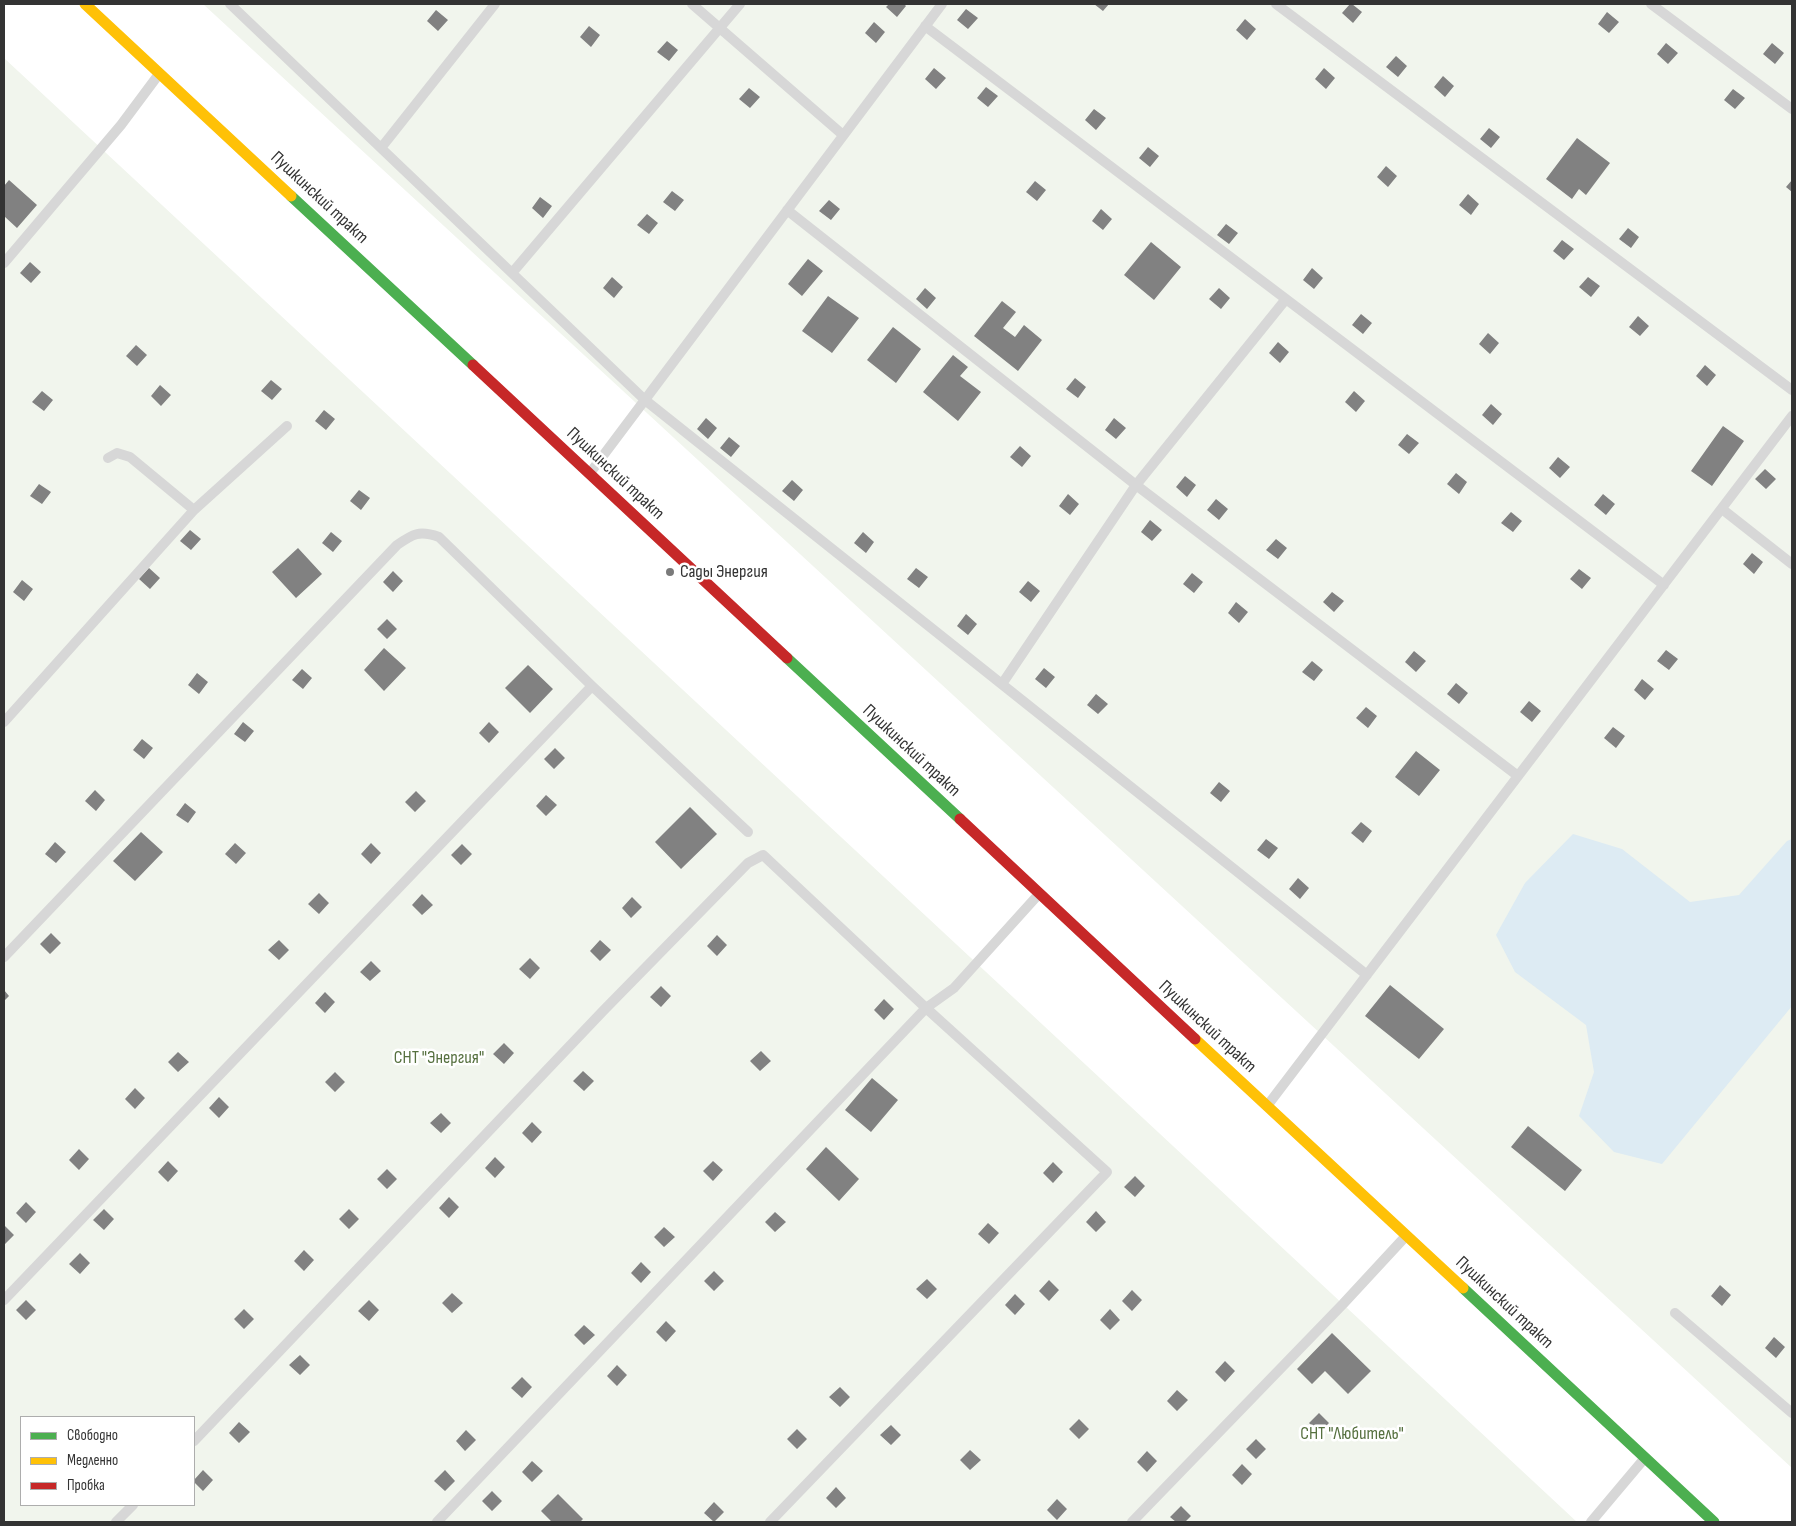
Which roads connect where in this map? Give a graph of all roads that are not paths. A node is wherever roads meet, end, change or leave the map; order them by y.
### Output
1 (86, 4) edge
2 (230, 4) edge
3 (495, 4) edge
4 (692, 4) edge
5 (740, 4) edge
6 (942, 4) edge
7 (1276, 4) edge
8 (1650, 4) edge
9 (925, 26) junction
10 (719, 27) junction
11 (160, 73) junction
12 (1792, 109) edge
13 (843, 136) junction
14 (381, 148) junction
15 (787, 210) junction
16 (4, 263) edge
17 (512, 273) junction
18 (1286, 299) junction
19 (1792, 390) edge
20 (646, 400) junction
21 (1792, 416) edge
22 (287, 426) dead end
23 (108, 458) dead end
24 (590, 475) junction
25 (1136, 484) junction
26 (1722, 509) junction
27 (194, 510) junction
28 (1792, 564) edge
29 (1664, 584) junction
30 (1002, 684) junction
31 (592, 686) junction
32 (4, 722) edge
33 (1518, 776) junction
34 (748, 832) dead end
35 (1038, 894) junction
36 (4, 957) edge
37 (1367, 975) junction
38 (926, 1008) junction
39 (1266, 1106) junction
40 (1406, 1236) junction
41 (4, 1300) edge
42 (1675, 1313) dead end
43 (1792, 1413) edge
44 (195, 1440) edge
45 (1645, 1458) junction
46 (132, 1506) edge
47 (116, 1522) edge
48 (437, 1522) edge
49 (770, 1522) edge
50 (1132, 1522) edge
51 (1591, 1522) edge
52 (1714, 1522) edge

1 - 11 main road, Пушкинский тракт
2 - 14 lane
3 - 14 lane
4 - 10 lane
5 - 10 lane
6 - 9 lane
7 - 19 lane
8 - 12 lane
9 - 13 lane
9 - 18 lane
10 - 13 lane
10 - 17 lane
11 - 16 lane
11 - 24 main road, Пушкинский тракт
13 - 15 lane
14 - 17 lane
15 - 20 lane
15 - 25 lane
17 - 20 lane
18 - 25 lane
18 - 29 lane
20 - 24 lane
20 - 30 lane
21 - 26 lane
22 - 27 lane
23 - 27 lane
24 - 35 main road, Пушкинский тракт
25 - 30 lane
25 - 33 lane
26 - 28 lane
26 - 29 lane
27 - 32 lane
29 - 33 lane
30 - 37 lane
31 - 34 lane
31 - 36 lane
31 - 41 lane
33 - 37 lane
35 - 38 lane
35 - 39 main road, Пушкинский тракт
37 - 39 lane
38 - 44 lane
38 - 48 lane
38 - 49 lane
39 - 40 main road, Пушкинский тракт
40 - 45 main road, Пушкинский тракт
40 - 50 lane
42 - 43 lane
45 - 51 lane
45 - 52 main road, Пушкинский тракт
46 - 47 lane

